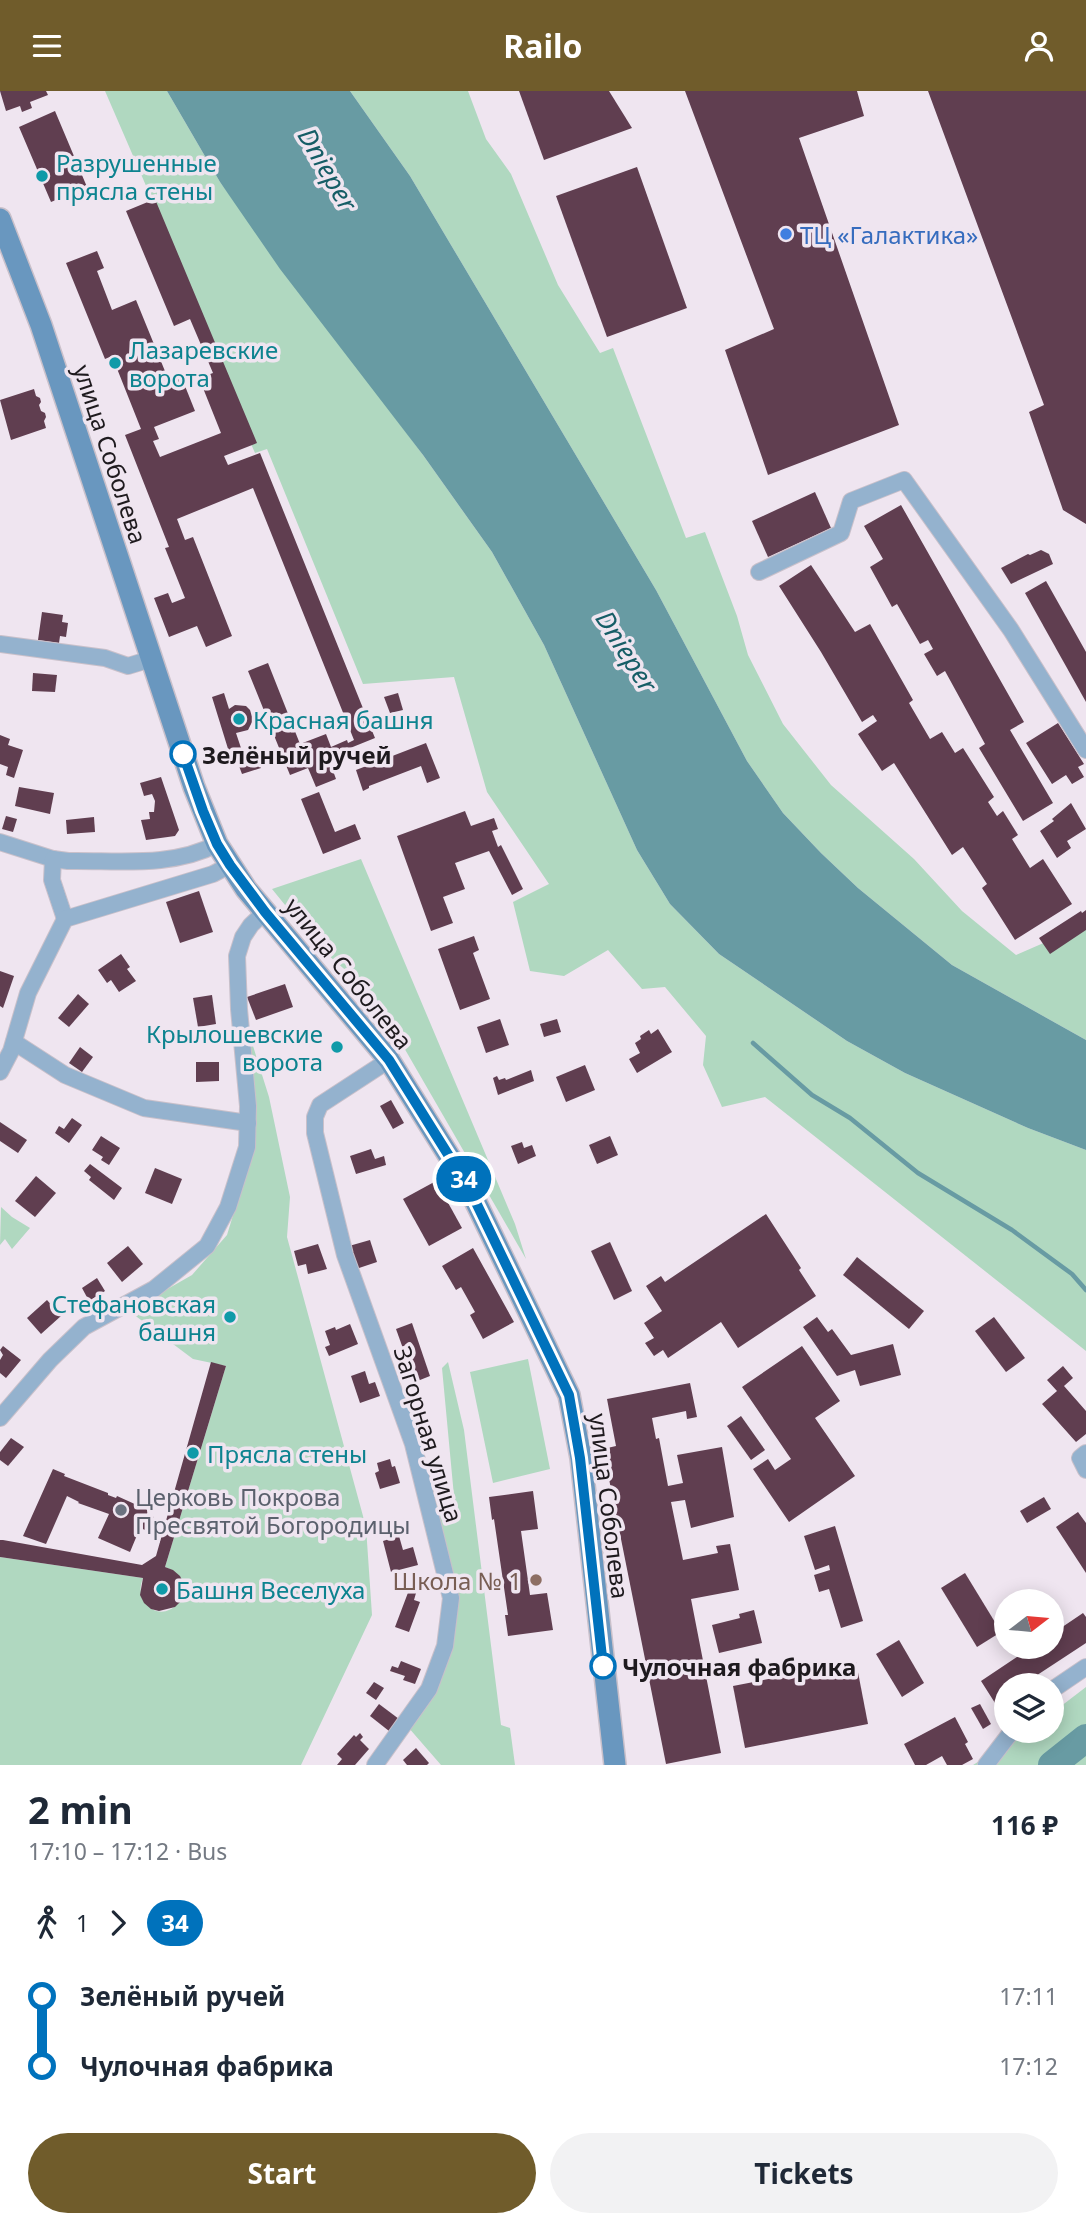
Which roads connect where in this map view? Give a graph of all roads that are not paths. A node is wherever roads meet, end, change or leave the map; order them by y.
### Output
1 (0, 219) edge
2 (759, 572) dead end
3 (0, 643) edge
4 (151, 659) junction
5 (1086, 750) edge
6 (0, 842) edge
7 (217, 844) junction
8 (53, 859) junction
9 (230, 865) junction
10 (265, 912) junction
11 (65, 919) junction
12 (14, 1042) junction
13 (389, 1060) junction
14 (0, 1072) edge
15 (248, 1123) junction
16 (0, 1418) edge
17 (1086, 1453) edge
18 (1086, 1470) edge
19 (1086, 1667) edge
20 (1064, 1682) edge
21 (1003, 1743) edge
22 (375, 1765) edge
23 (615, 1765) edge
24 (986, 1765) edge

1 - 4 main road, улица Соболева
2 - 5 street
3 - 4 street
4 - 7 main road, улица Соболева
6 - 8 street
7 - 8 street
7 - 9 main road, улица Соболева
8 - 11 street
9 - 10 main road, улица Соболева
9 - 11 street
10 - 13 main road, улица Соболева
10 - 15 street
11 - 12 street
12 - 14 street
12 - 15 street
13 - 22 street, Загорная улица
13 - 23 main road, улица Соболева
15 - 16 street
17 - 18 street
19 - 20 street
21 - 24 street

